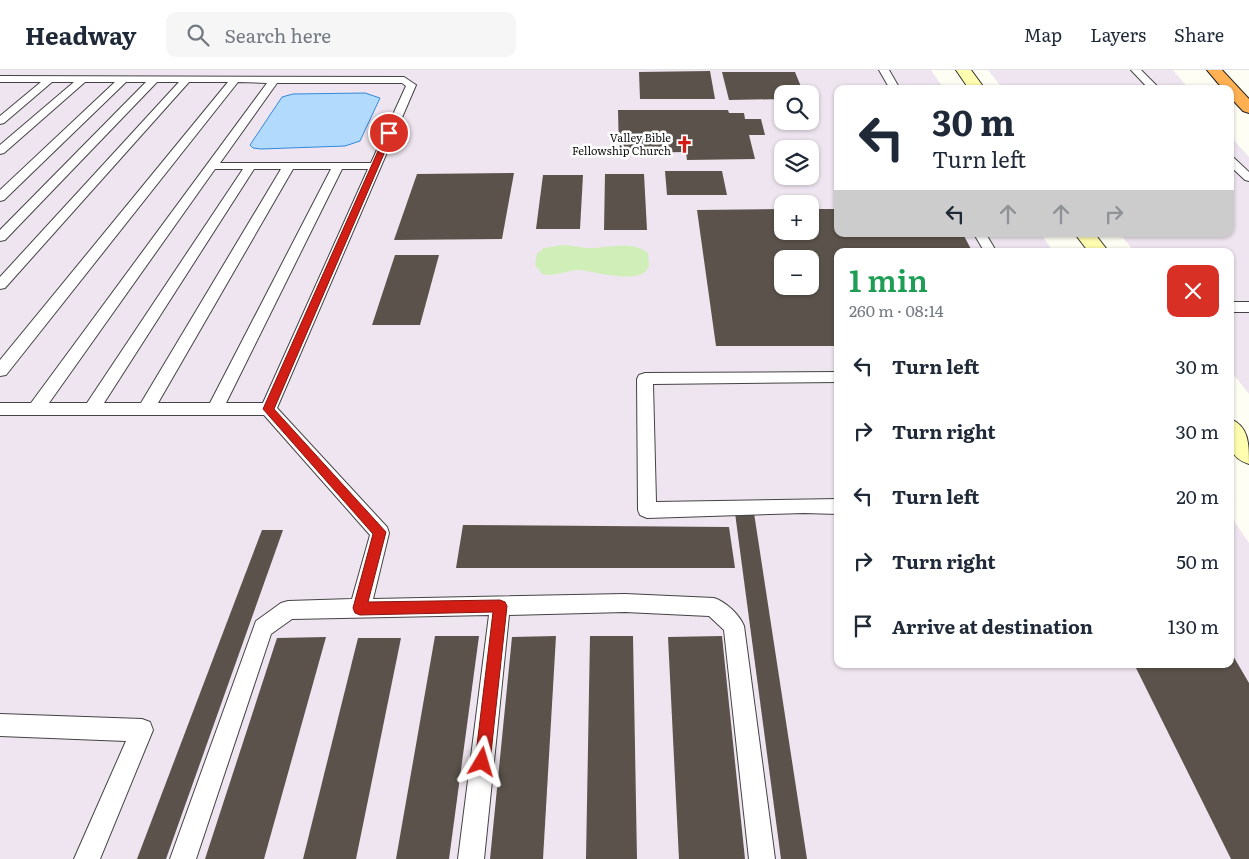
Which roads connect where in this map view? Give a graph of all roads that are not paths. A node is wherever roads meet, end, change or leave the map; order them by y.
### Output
1 (884, 70) edge
2 (963, 70) edge
3 (1136, 70) edge
4 (1214, 70) edge
5 (50, 80) junction
6 (82, 80) junction
7 (123, 80) junction
8 (154, 80) junction
9 (186, 80) junction
10 (235, 80) junction
11 (274, 80) junction
12 (3, 84) edge
13 (893, 85) edge
14 (974, 85) edge
15 (1151, 85) edge
16 (1228, 85) edge
17 (1234, 92) edge
18 (1249, 108) edge
19 (0, 121) edge
20 (0, 152) edge
21 (1234, 164) edge
22 (212, 166) junction
23 (251, 166) junction
24 (289, 166) junction
25 (338, 166) junction
26 (375, 166) junction
27 (1249, 178) edge
28 (0, 196) edge
29 (982, 237) edge
30 (1087, 237) edge
31 (0, 238) edge
32 (988, 248) edge
33 (1096, 248) edge
34 (0, 285) edge
35 (1234, 307) edge
36 (1249, 307) edge
37 (0, 372) edge
38 (834, 377) edge
39 (92, 408) junction
40 (0, 409) edge
41 (36, 409) junction
42 (146, 409) junction
43 (215, 409) junction
44 (268, 409) junction
45 (1234, 434) edge
46 (1249, 454) edge
47 (834, 507) edge
48 (500, 606) junction
49 (360, 608) junction
50 (0, 726) edge
51 (87, 859) edge
52 (184, 859) edge
53 (471, 859) edge
54 (762, 859) edge

1 - 13 lane
2 - 14 main road
3 - 15 lane
4 - 16 highway
5 - 6 lane
5 - 12 lane
5 - 19 lane
6 - 7 lane
6 - 20 lane
7 - 8 lane
7 - 28 lane
8 - 9 lane
8 - 31 lane
9 - 10 lane
9 - 34 lane
10 - 11 lane
10 - 37 lane
11 - 22 lane
11 - 26 lane
17 - 18 highway
21 - 27 lane
22 - 23 lane
22 - 41 lane
23 - 24 lane
23 - 39 lane
24 - 25 lane
24 - 42 lane
25 - 26 lane
25 - 43 lane
26 - 44 lane
29 - 32 lane
30 - 33 main road
35 - 36 lane
38 - 47 lane
39 - 41 lane
39 - 42 lane
40 - 41 lane
42 - 43 lane
43 - 44 lane
44 - 49 lane
45 - 46 main road
48 - 49 lane
48 - 53 lane
48 - 54 lane
49 - 52 lane
50 - 51 lane

